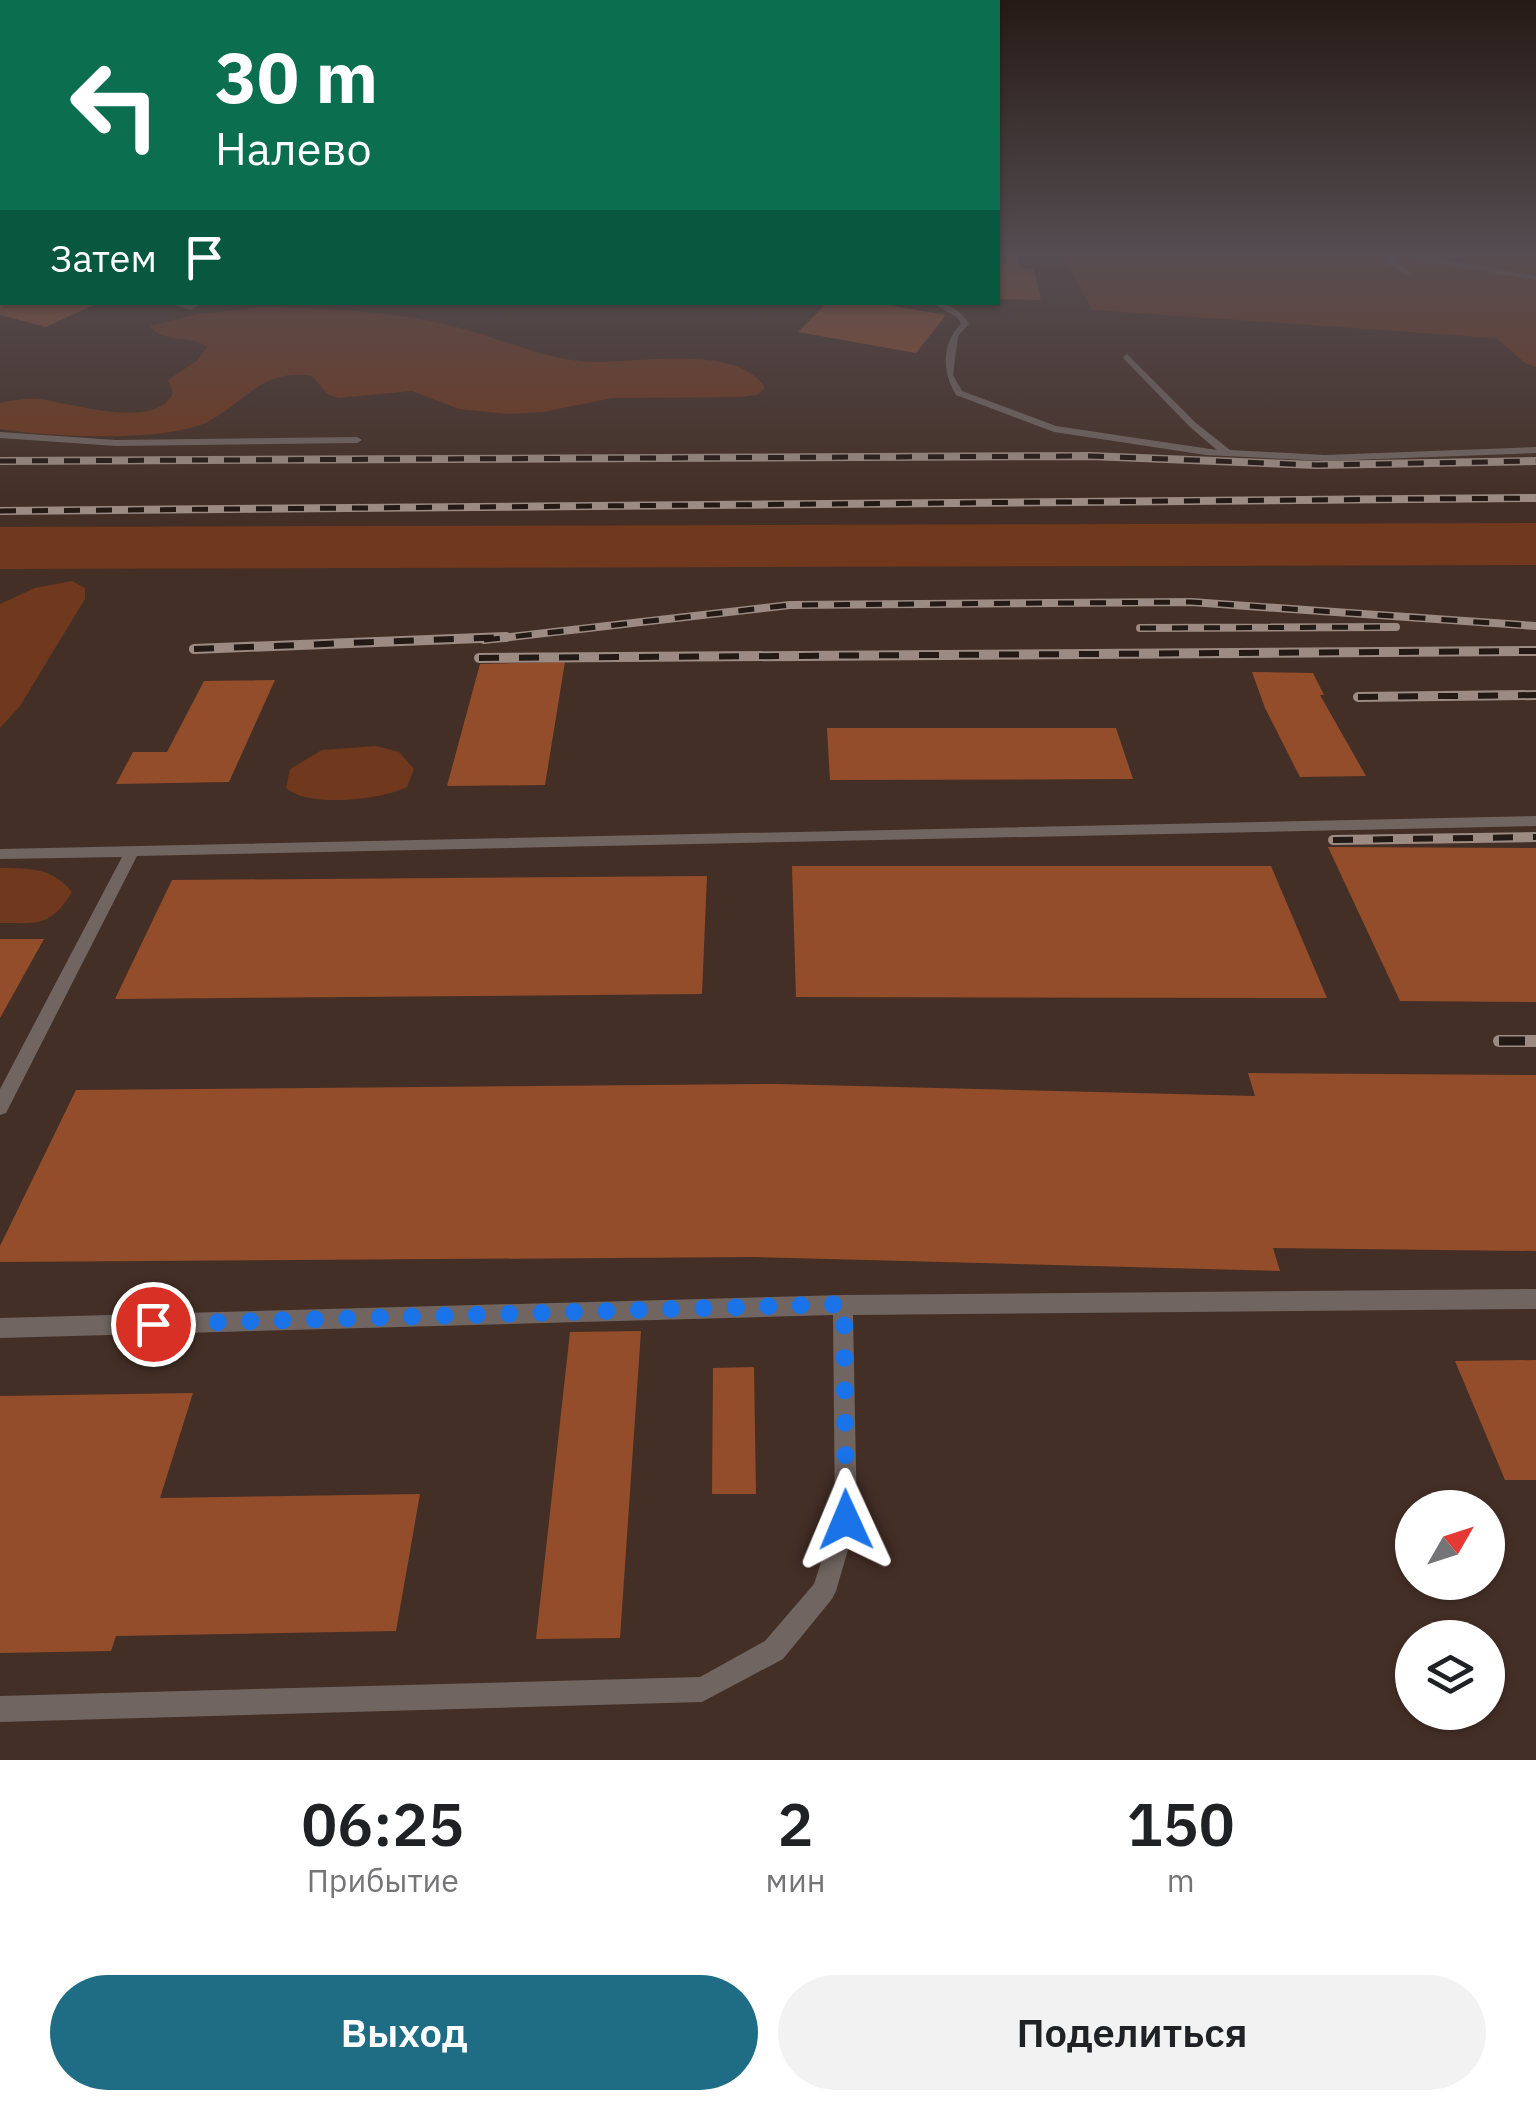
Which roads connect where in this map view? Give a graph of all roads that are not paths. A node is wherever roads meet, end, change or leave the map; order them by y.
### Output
1 (955, 334) edge
2 (1127, 358) dead end
3 (0, 435) edge
4 (357, 440) dead end
5 (1536, 450) edge
6 (1226, 452) junction
7 (1536, 822) edge
8 (132, 851) junction
9 (0, 854) edge
10 (0, 1106) edge
11 (1536, 1300) edge
12 (844, 1304) junction
13 (0, 1328) edge
14 (0, 1710) edge

1 - 6 lane
2 - 6 lane
3 - 4 lane
5 - 6 lane
7 - 8 lane
8 - 9 lane
8 - 10 lane
11 - 12 lane
12 - 13 lane
12 - 14 lane

